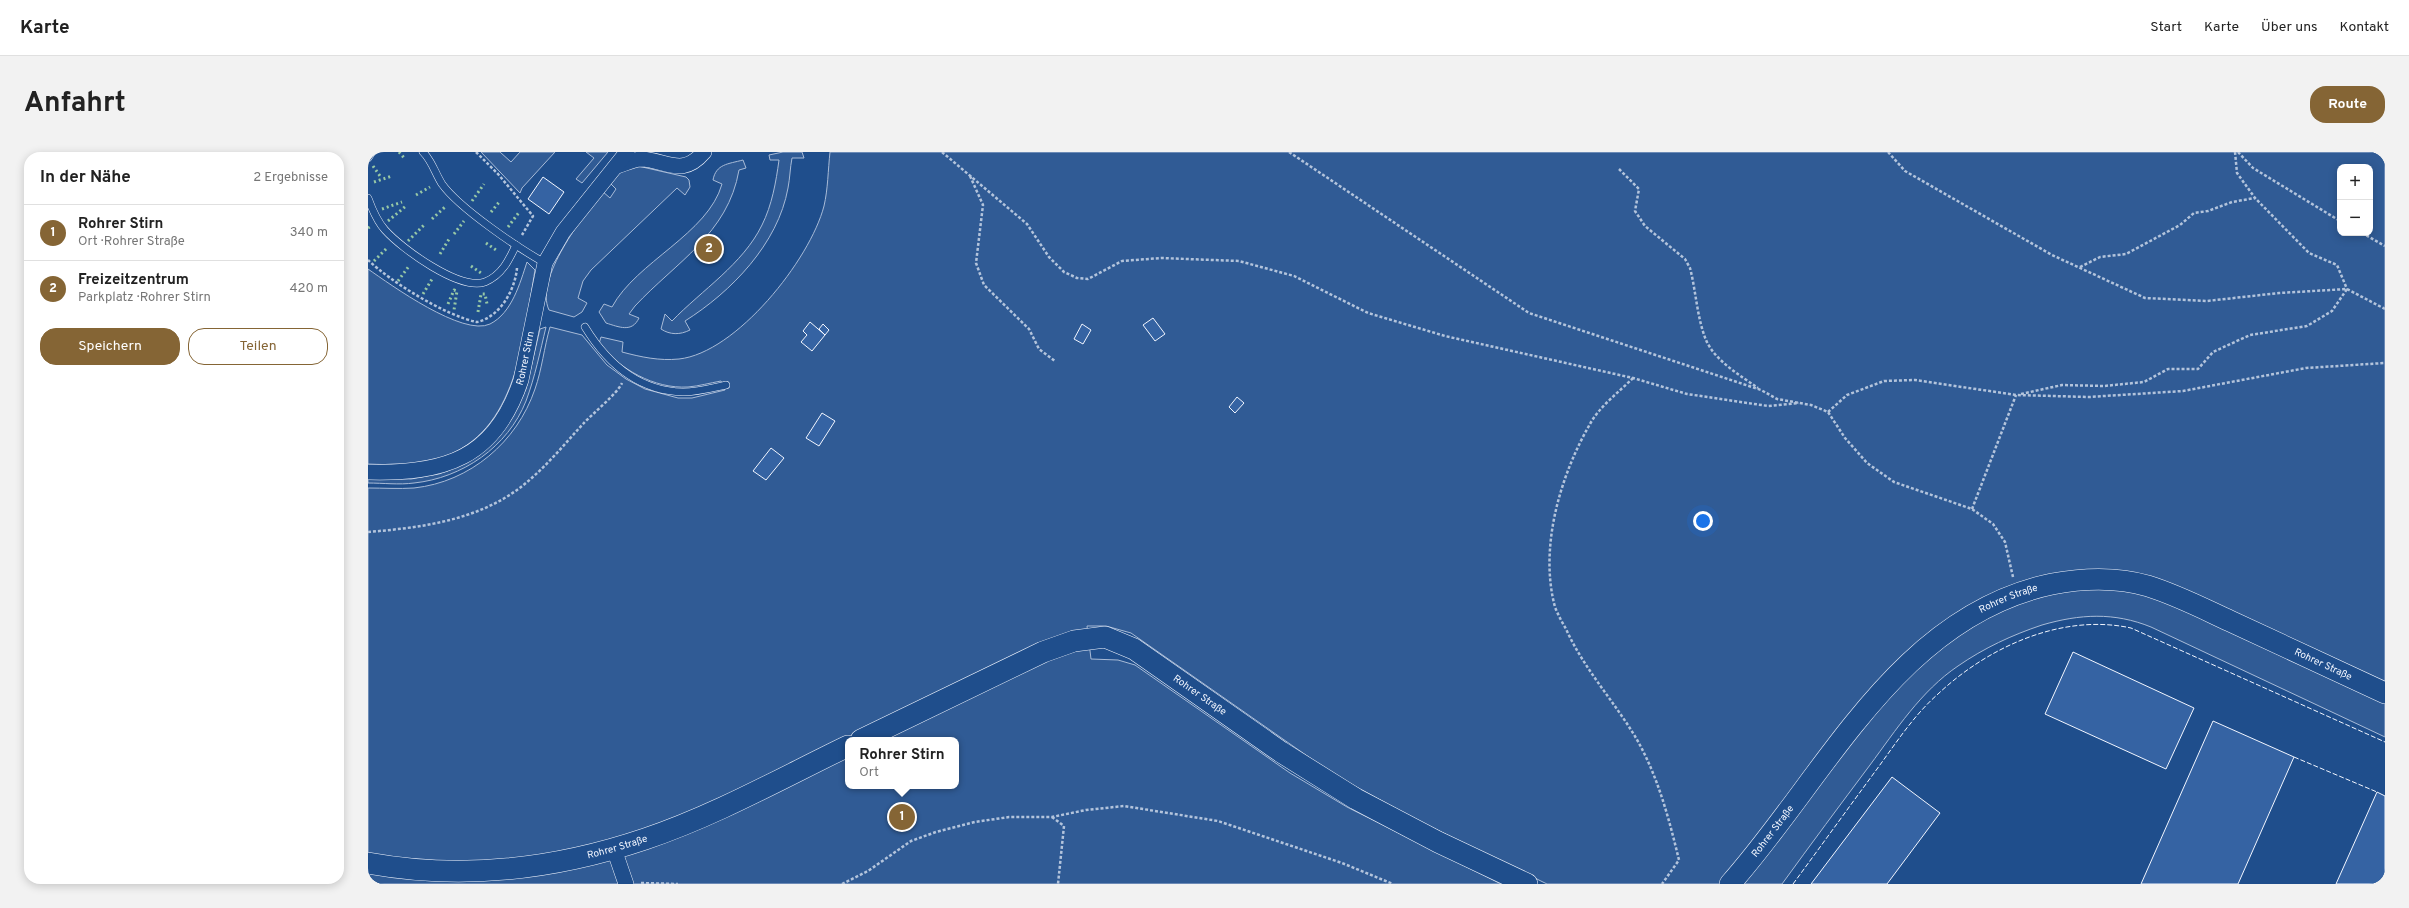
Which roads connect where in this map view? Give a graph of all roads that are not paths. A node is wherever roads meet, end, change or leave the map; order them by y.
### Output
1 (372, 152) edge
2 (423, 152) edge
3 (627, 152) edge
4 (705, 152) edge
5 (368, 158) edge
6 (617, 166) junction
7 (368, 198) edge
8 (516, 245) junction
9 (544, 262) junction
10 (585, 327) dead end
11 (726, 385) dead end
12 (368, 472) edge
13 (2385, 693) edge
14 (867, 737) edge
15 (845, 747) edge
16 (614, 849) junction
17 (368, 863) edge
18 (626, 884) edge
19 (1527, 884) edge
20 (1730, 884) edge

1 - 5 lane
2 - 8 lane
3 - 6 street, Rohrer Stirn
4 - 6 street
6 - 9 street, Rohrer Stirn
7 - 8 lane
8 - 9 lane
9 - 12 street, Rohrer Stirn
10 - 11 lane
13 - 20 main road, Rohrer Straße
14 - 19 main road, Rohrer Straße
15 - 16 main road, Rohrer Straße
16 - 17 main road, Rohrer Straße
16 - 18 street

